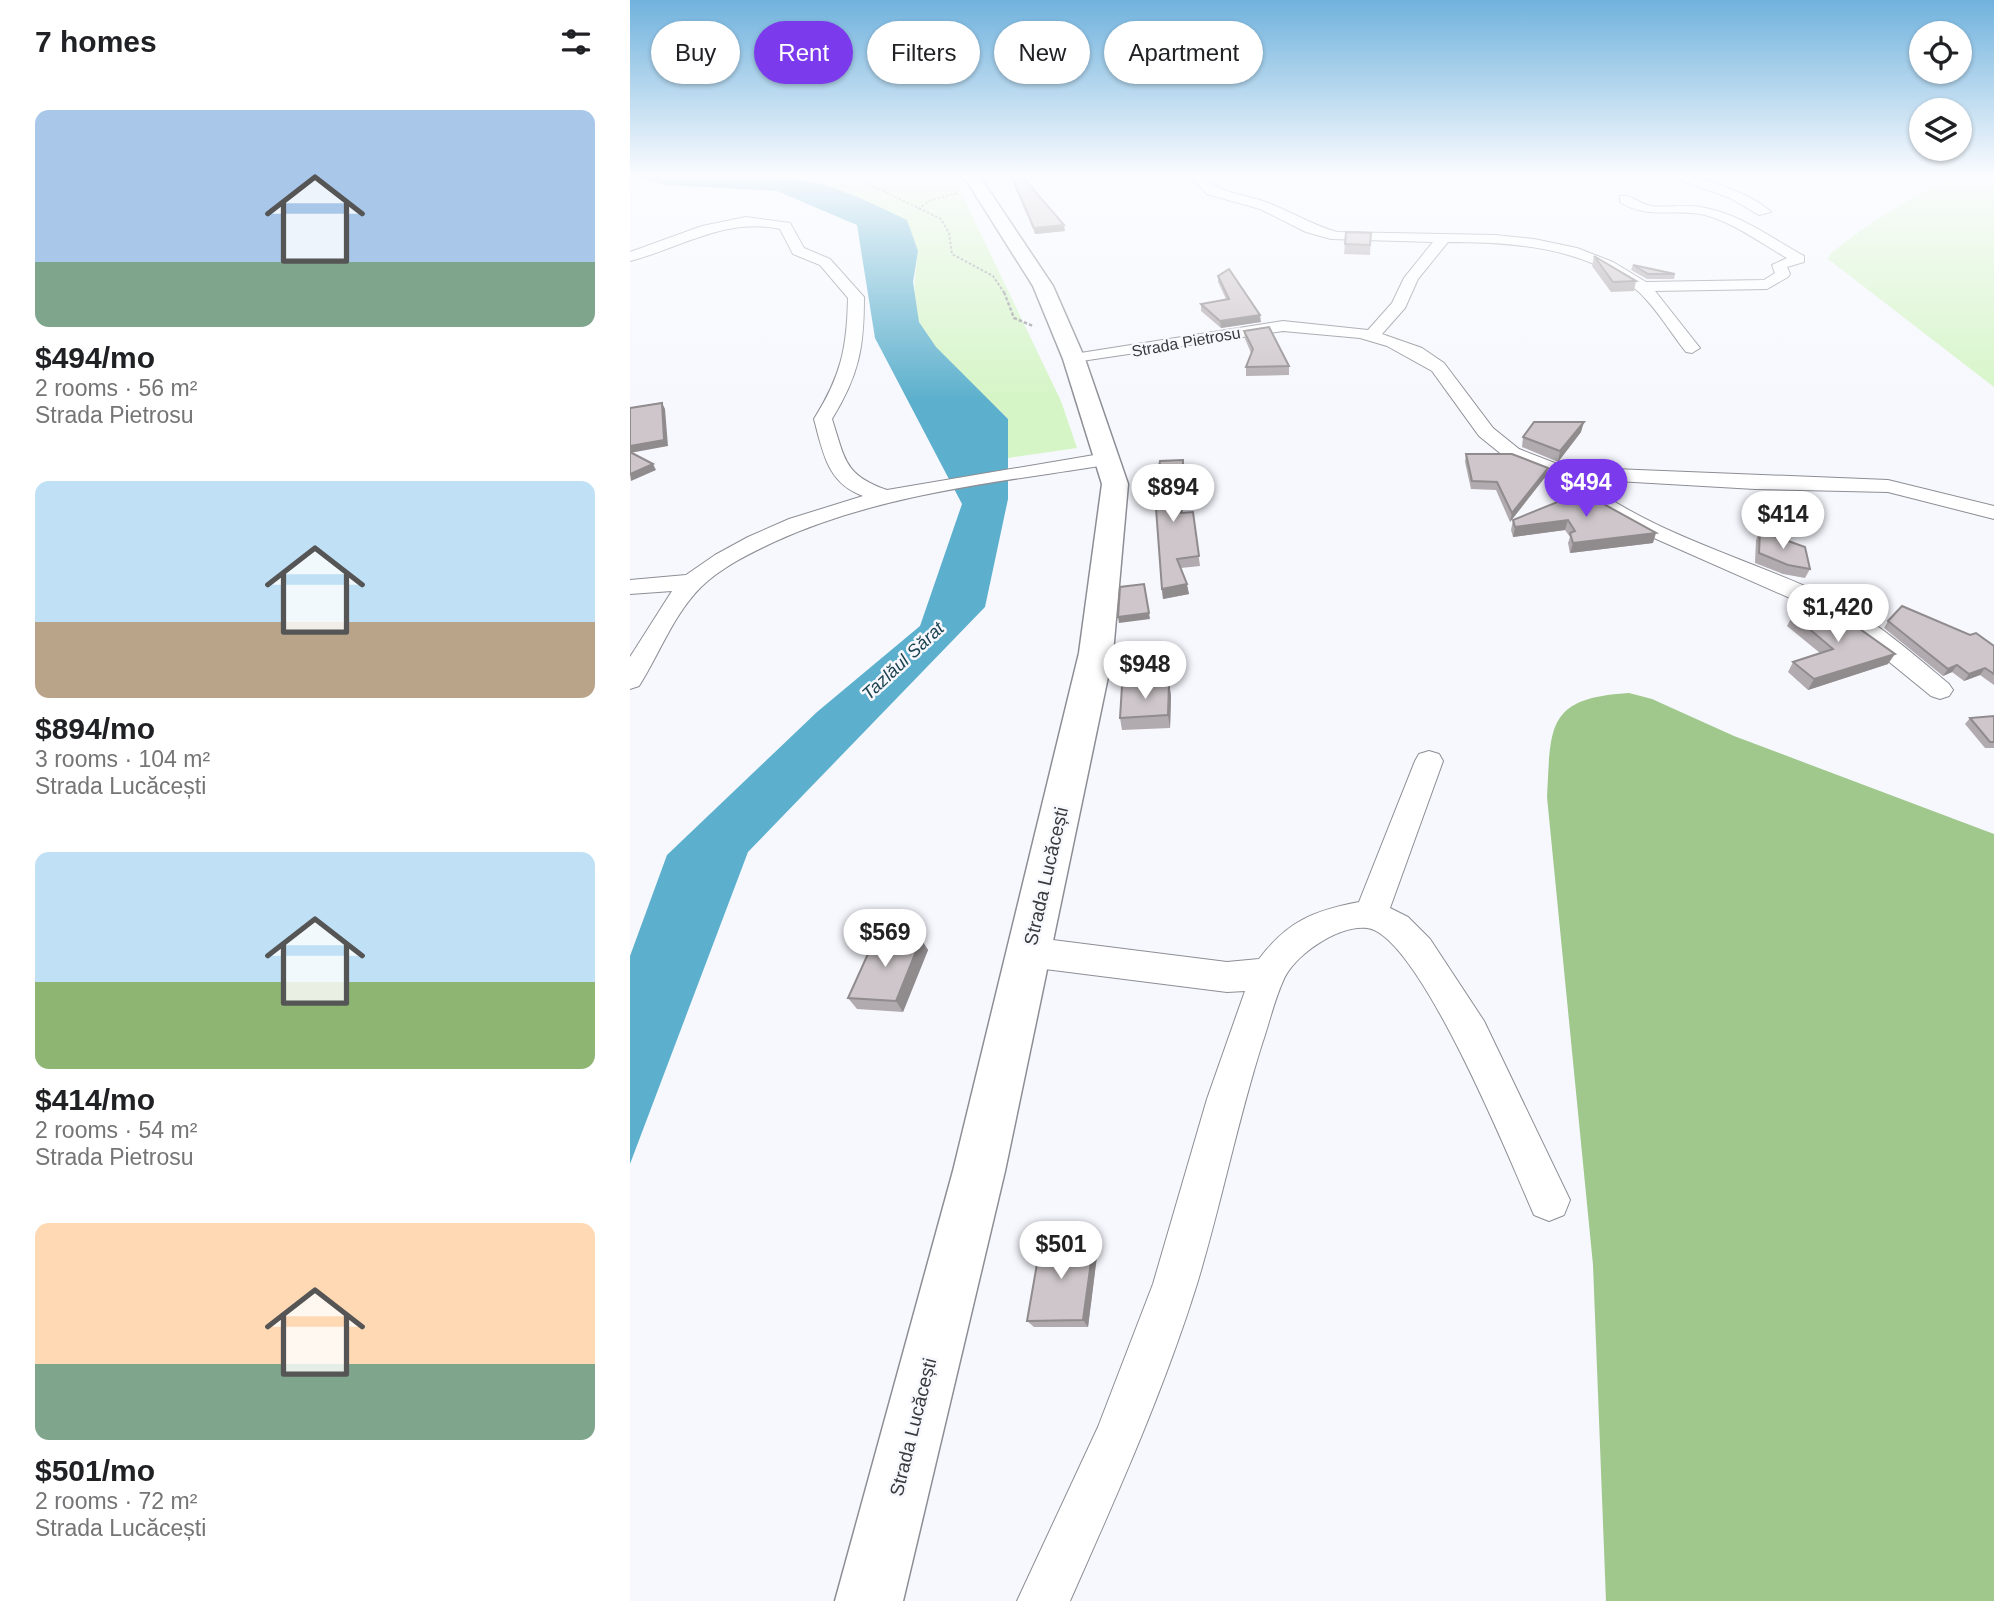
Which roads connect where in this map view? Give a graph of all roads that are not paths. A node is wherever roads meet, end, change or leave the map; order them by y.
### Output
1 (653, 250) edge
2 (798, 250) edge
3 (1019, 250) edge
4 (1434, 250) edge
5 (1560, 250) edge
6 (1778, 250) edge
7 (630, 257) edge
8 (1642, 287) junction
9 (1372, 335) junction
10 (1068, 343) junction
11 (1692, 348) dead end
12 (1106, 458) junction
13 (1562, 474) junction
14 (882, 495) junction
15 (1994, 513) edge
16 (693, 582) junction
17 (630, 587) edge
18 (630, 680) edge
19 (1940, 690) dead end
20 (1429, 761) dead end
21 (1371, 914) junction
22 (1029, 952) junction
23 (1268, 973) junction
24 (1549, 1200) dead end
25 (869, 1601) edge
26 (1043, 1601) edge

1 - 7 street
2 - 14 street
3 - 10 main road, Strada Lucăcești
4 - 9 street
5 - 8 street
6 - 8 street
8 - 11 street
9 - 10 street, Strada Pietrosu
9 - 13 street, Strada Pietrosu
10 - 12 main road, Strada Lucăcești
12 - 14 street
12 - 22 main road, Strada Lucăcești
13 - 15 street
13 - 19 street, Strada Pietrosu
14 - 16 street
16 - 17 street
16 - 18 street
20 - 21 street
21 - 23 street
21 - 24 street
22 - 23 street
22 - 25 main road, Strada Lucăcești
23 - 26 street

